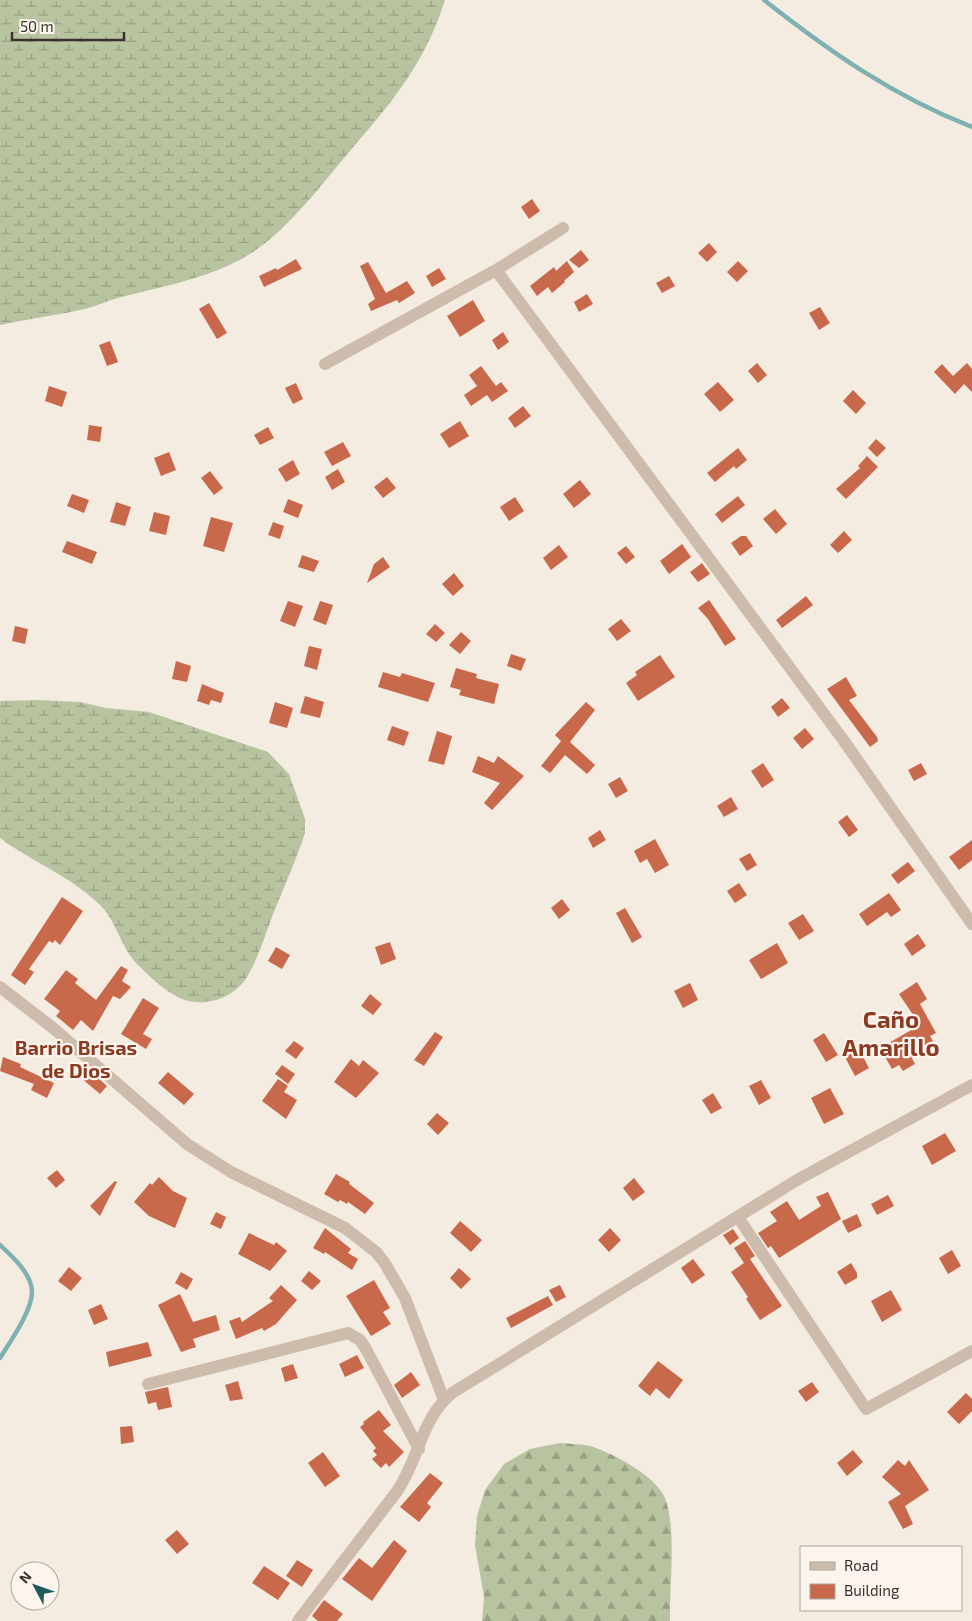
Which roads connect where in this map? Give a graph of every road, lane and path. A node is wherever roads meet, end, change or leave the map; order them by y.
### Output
1 (562, 228) dead end
2 (496, 270) junction
3 (325, 364) dead end
4 (972, 924) edge
5 (0, 987) edge
6 (972, 1084) edge
7 (738, 1217) junction
8 (972, 1351) edge
9 (148, 1384) dead end
10 (444, 1400) junction
11 (419, 1449) junction
12 (298, 1621) edge

1 - 2 street
2 - 3 street
2 - 4 street
5 - 10 street
6 - 7 street
7 - 8 street
7 - 10 street
9 - 11 street
10 - 11 street
11 - 12 street

